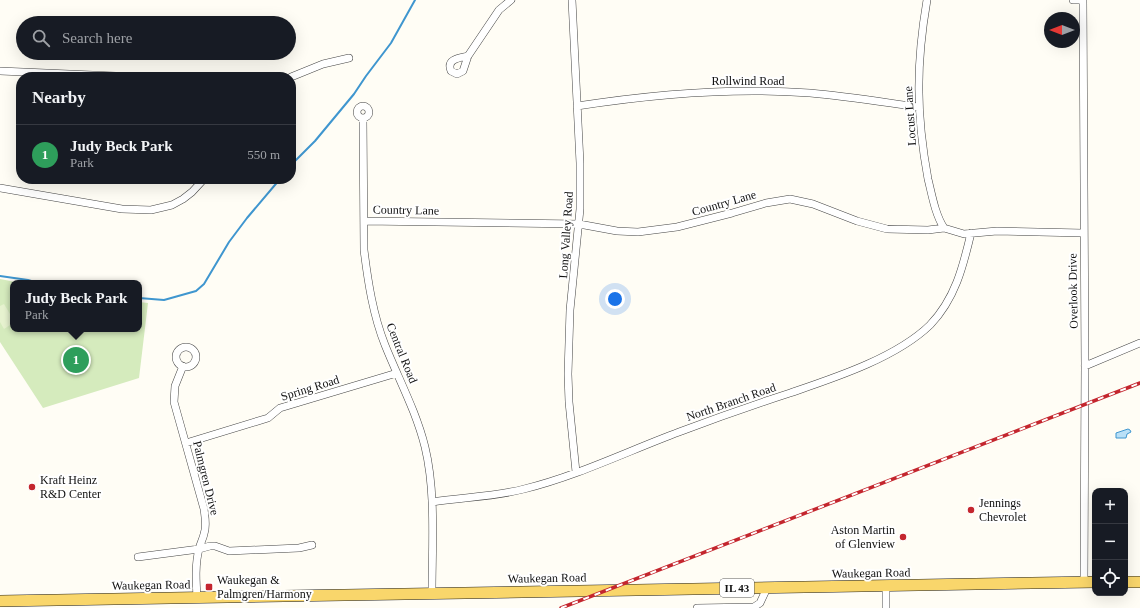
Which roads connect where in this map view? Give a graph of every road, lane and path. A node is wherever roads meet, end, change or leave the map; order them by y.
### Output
1 (511, 0) edge
2 (572, 0) edge
3 (928, 0) edge
4 (1073, 0) edge
5 (1083, 0) edge
6 (468, 56) dead end
7 (349, 58) dead end
8 (0, 72) edge
9 (16, 73) edge
10 (296, 75) edge
11 (577, 106) junction
12 (918, 107) junction
13 (363, 118) dead end
14 (199, 184) edge
15 (0, 188) edge
16 (364, 221) junction
17 (579, 224) junction
18 (944, 228) junction
19 (971, 233) junction
20 (1083, 233) junction
21 (1140, 343) edge
22 (183, 366) dead end
23 (1085, 366) junction
24 (397, 373) junction
25 (186, 444) junction
26 (576, 472) junction
27 (432, 502) junction
28 (312, 545) dead end
29 (199, 549) junction
30 (138, 557) dead end
31 (1084, 582) junction
32 (1092, 582) edge
33 (1128, 582) edge
34 (1140, 582) edge
35 (886, 586) junction
36 (767, 588) junction
37 (432, 593) junction
38 (197, 597) junction
39 (0, 601) edge
40 (27, 604) edge
41 (697, 608) edge
42 (886, 608) edge

1 - 6 street
2 - 11 street, Long Valley Road
3 - 12 street, Locust Lane
4 - 5 street
5 - 20 street, Overlook Drive
7 - 10 street
8 - 9 street
11 - 12 street, Rollwind Road
11 - 17 street, Long Valley Road
12 - 18 street, Locust Lane
13 - 16 street, Central Road
14 - 15 street
16 - 17 street, Country Lane
16 - 24 street, Central Road
17 - 18 street, Country Lane
17 - 26 street, Long Valley Road
18 - 19 street, Country Lane
19 - 20 street, Country Lane
19 - 26 street, North Branch Road
20 - 23 street, Overlook Drive
21 - 23 street
22 - 25 street, Palmgren Drive
23 - 31 street, Overlook Drive
24 - 25 street, Spring Road
24 - 27 street, Central Road
25 - 29 street, Palmgren Drive
26 - 27 street, North Branch Road
27 - 37 street, Central Road
28 - 29 street
29 - 30 street
29 - 38 street, Palmgren Drive
31 - 32 main road, Waukegan Road / IL 43
31 - 35 main road, Waukegan Road / IL 43
33 - 34 main road
35 - 36 main road, Waukegan Road / IL 43
35 - 42 street
36 - 37 main road, Waukegan Road / IL 43
36 - 41 street
37 - 38 main road, Waukegan Road / IL 43
38 - 40 main road, Waukegan Road / IL 43
39 - 40 main road, Waukegan Road / IL 43

